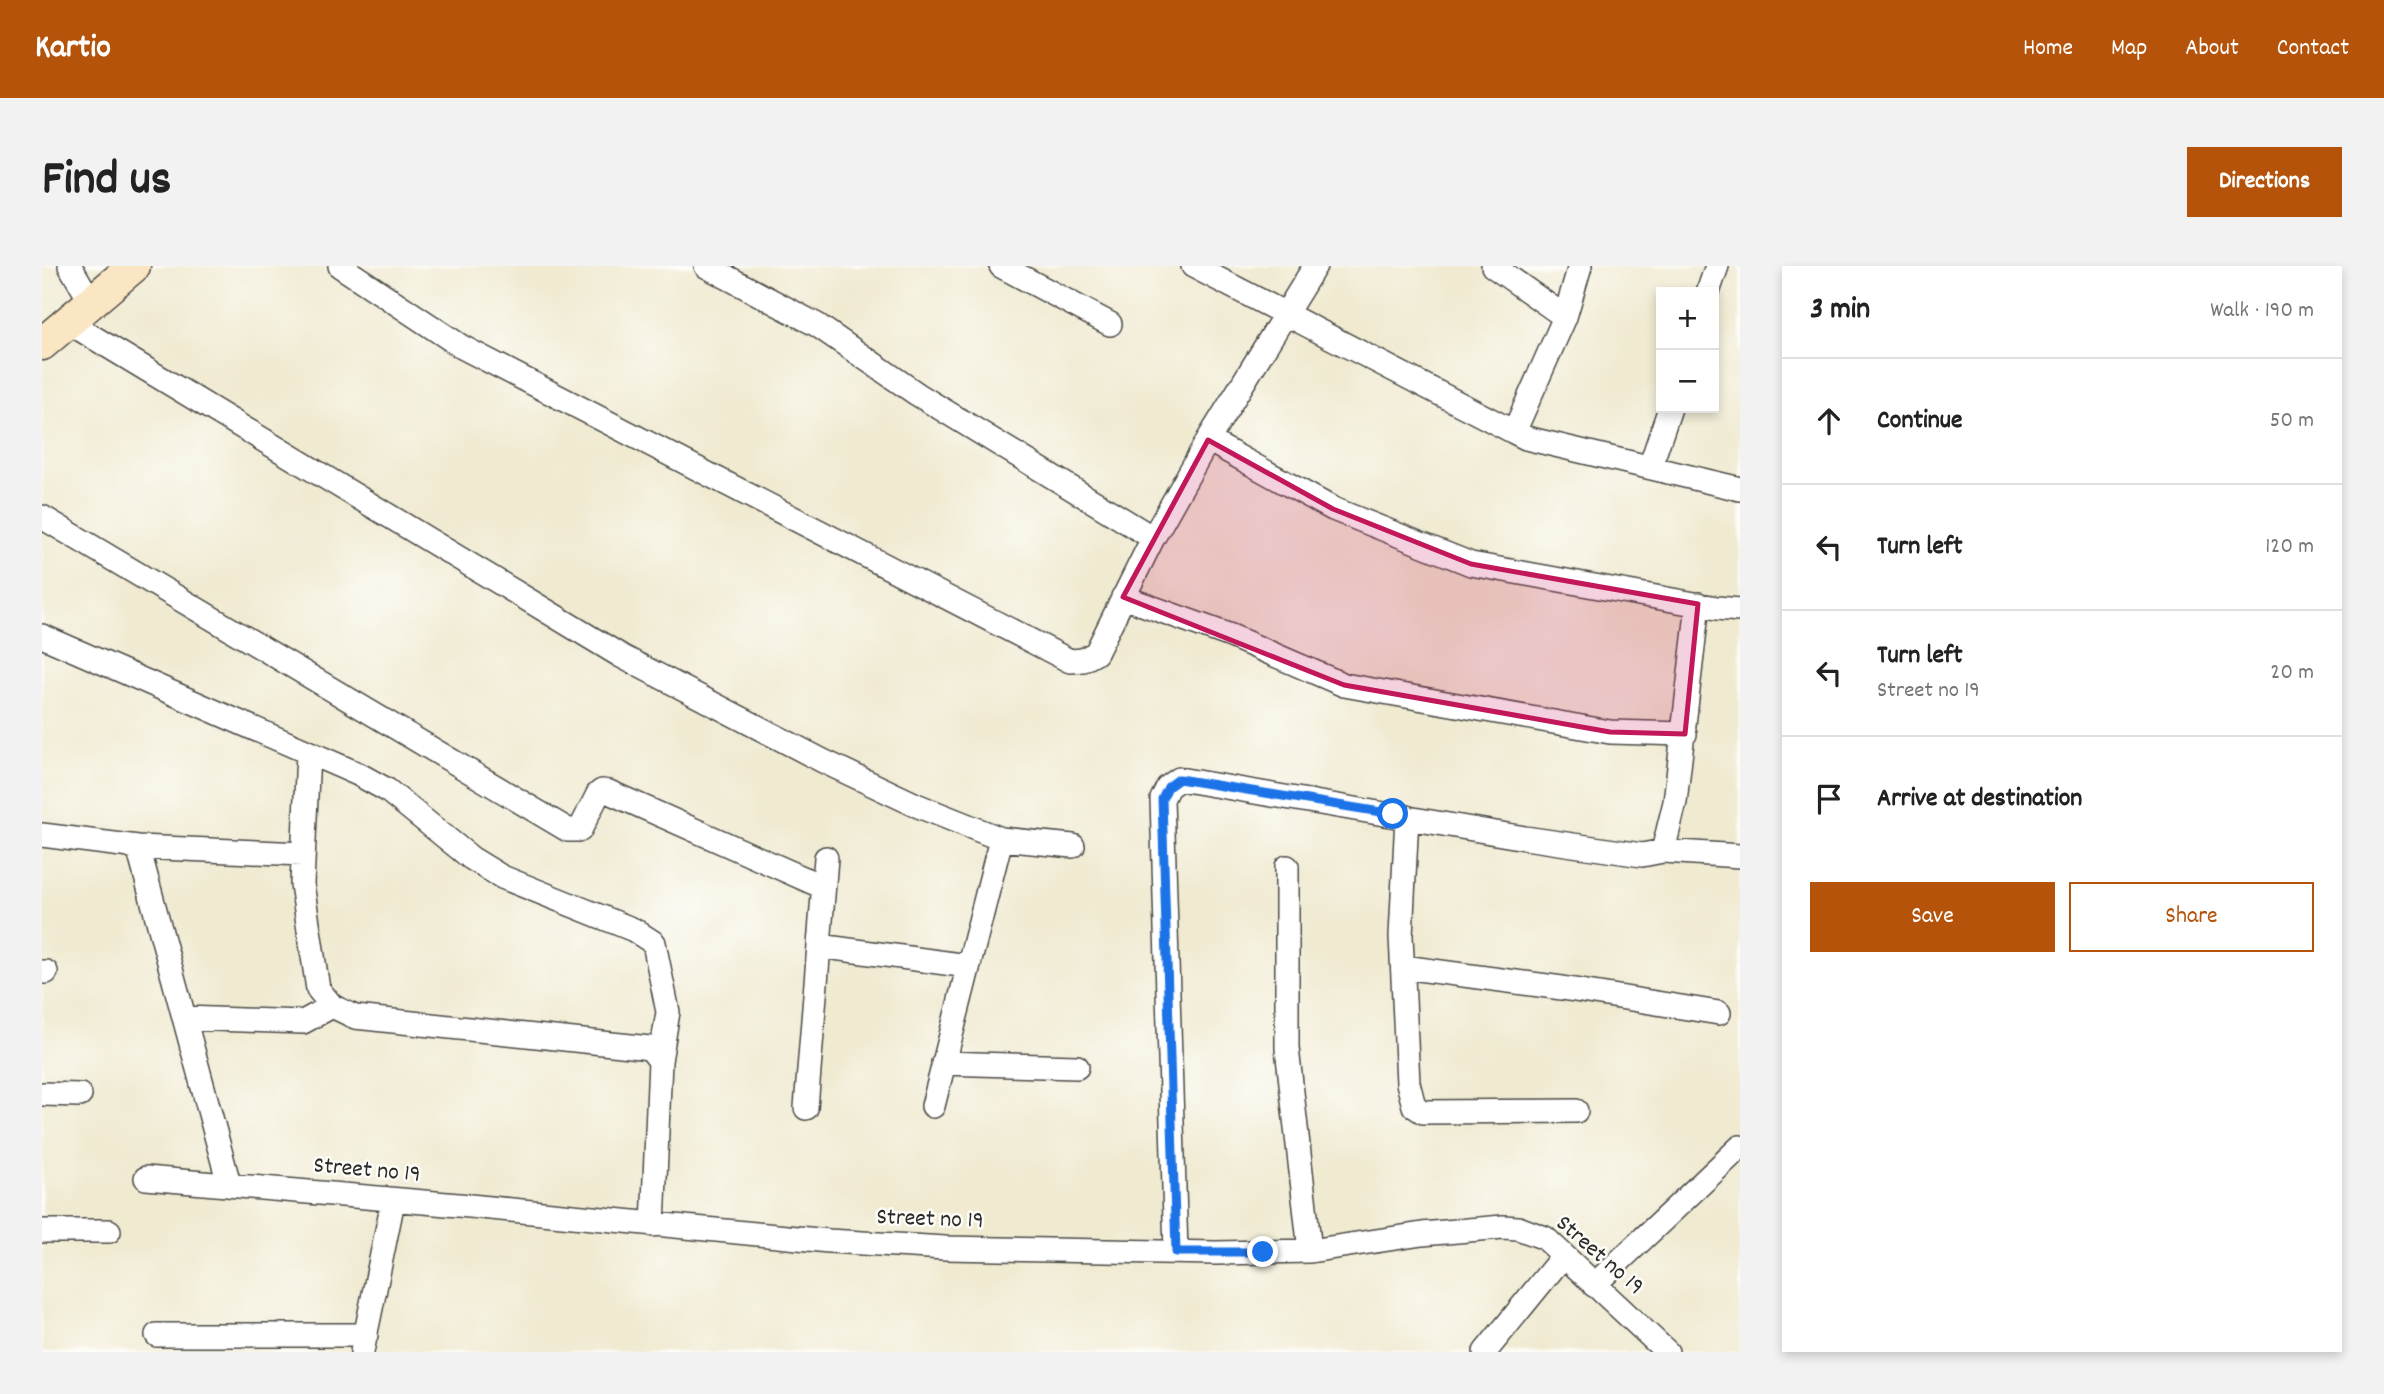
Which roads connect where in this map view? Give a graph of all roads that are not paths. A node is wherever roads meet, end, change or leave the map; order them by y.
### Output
1 (70, 266) edge
2 (134, 266) edge
3 (340, 266) edge
4 (706, 266) edge
5 (1001, 266) edge
6 (1193, 266) edge
7 (1315, 266) edge
8 (1493, 266) edge
9 (1580, 266) edge
10 (1717, 266) edge
11 (1710, 287) edge
12 (80, 312) junction
13 (1287, 314) junction
14 (1565, 317) junction
15 (1110, 324) dead end
16 (42, 344) edge
17 (1668, 413) edge
18 (1514, 432) junction
19 (1208, 440) junction
20 (1650, 467) junction
21 (1740, 489) edge
22 (42, 516) edge
23 (1153, 538) junction
24 (1123, 597) junction
25 (1698, 604) junction
26 (1740, 610) edge
27 (42, 636) edge
28 (1685, 734) junction
29 (309, 753) junction
30 (1408, 817) junction
31 (42, 835) edge
32 (1001, 839) junction
33 (1073, 846) dead end
34 (138, 847) junction
35 (1663, 851) junction
36 (302, 854) junction
37 (1740, 856) edge
38 (826, 858) dead end
39 (1287, 867) dead end
40 (823, 887) junction
41 (818, 946) junction
42 (968, 966) junction
43 (1403, 967) junction
44 (332, 1006) junction
45 (1719, 1013) dead end
46 (184, 1018) junction
47 (660, 1061) junction
48 (943, 1063) junction
49 (1077, 1067) dead end
50 (42, 1094) edge
51 (80, 1095) dead end
52 (933, 1105) dead end
53 (806, 1108) dead end
54 (1576, 1111) dead end
55 (1740, 1147) edge
56 (146, 1178) dead end
57 (229, 1184) junction
58 (393, 1201) junction
59 (653, 1225) junction
60 (42, 1231) edge
61 (109, 1231) dead end
62 (1310, 1251) junction
63 (1176, 1252) junction
64 (1563, 1256) junction
65 (1594, 1285) junction
66 (158, 1335) dead end
67 (364, 1344) edge
68 (1485, 1352) edge
69 (1667, 1352) edge

1 - 12 street
2 - 12 main road
3 - 24 street
4 - 23 street
5 - 15 street
6 - 13 street
7 - 13 street
8 - 14 street
9 - 14 street
10 - 11 street
12 - 16 main road
12 - 32 street
13 - 18 street
13 - 19 street
14 - 18 street
17 - 20 street
18 - 20 street
19 - 23 street
19 - 25 street
20 - 21 street
22 - 40 street
23 - 24 street
24 - 28 street
25 - 26 street
25 - 28 street
27 - 29 street
28 - 35 street
29 - 36 street
29 - 47 street
30 - 35 street
30 - 43 street
30 - 63 street
31 - 34 street
32 - 33 street
32 - 42 street
34 - 36 street
34 - 46 street
35 - 37 street
36 - 44 street
38 - 40 street
39 - 62 street
40 - 41 street
41 - 42 street
41 - 53 street
42 - 48 street
43 - 45 street
43 - 54 street
44 - 46 street
44 - 47 street
46 - 57 street
47 - 59 street
48 - 49 street
48 - 52 street
50 - 51 street
55 - 65 street
56 - 57 street, Street no 19
57 - 58 street, Street no 19
58 - 59 street, Street no 19
58 - 67 street
59 - 63 street, Street no 19
60 - 61 street
62 - 63 street, Street no 19
62 - 64 street, Street no 19
64 - 65 street, Street no 19
64 - 68 street
65 - 69 street, Street no 19
66 - 67 street

